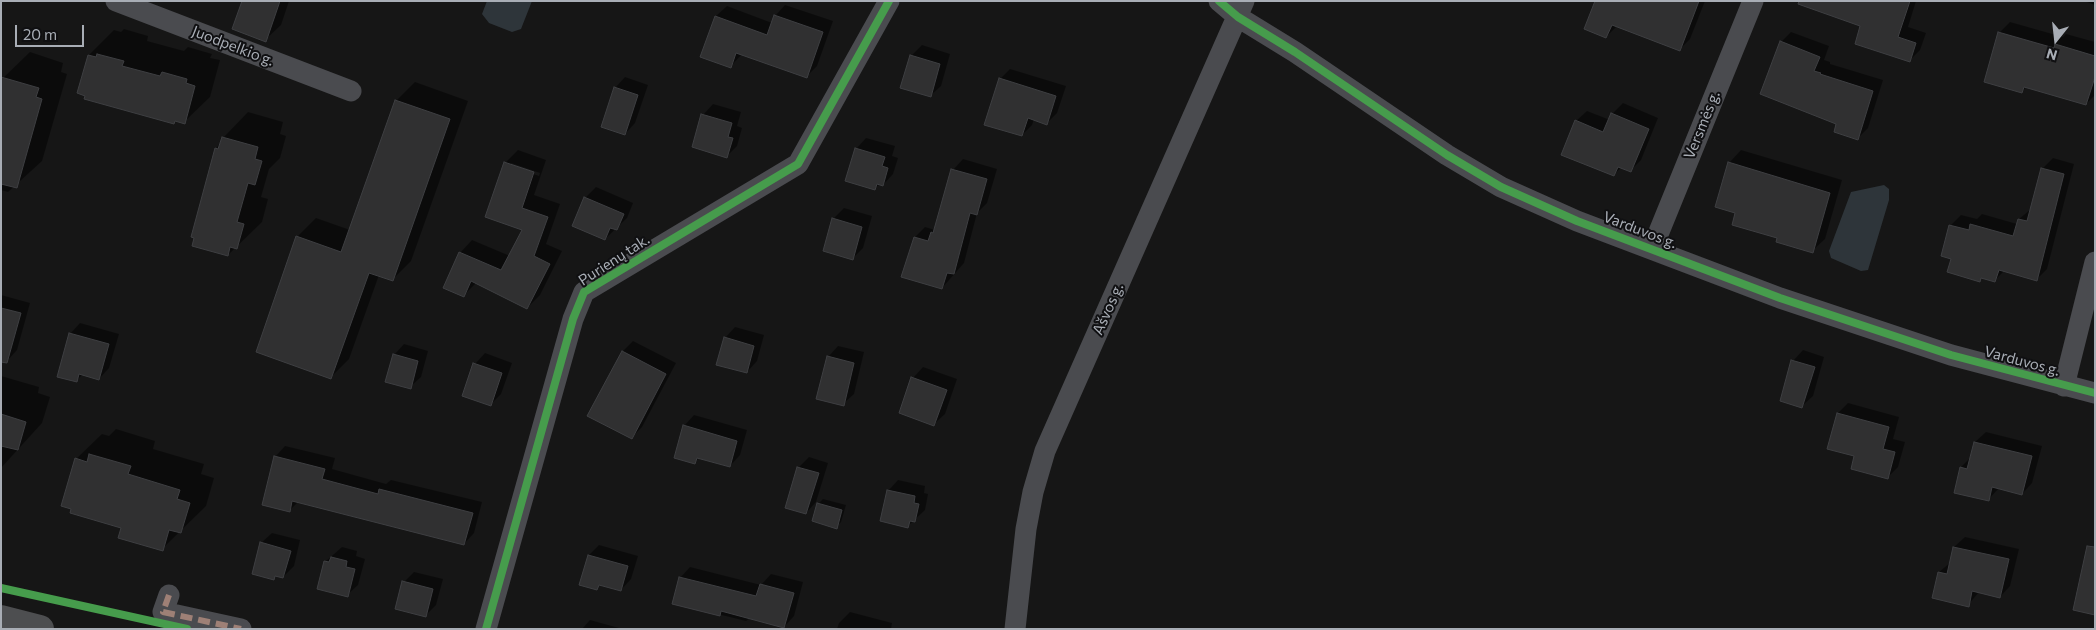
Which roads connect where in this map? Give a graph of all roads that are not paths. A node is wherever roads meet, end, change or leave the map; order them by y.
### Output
1 (116, 1) edge
2 (889, 1) edge
3 (1219, 1) edge
4 (1753, 1) edge
5 (1241, 9) edge
6 (351, 91) dead end
7 (1652, 249) junction
8 (2095, 262) edge
9 (2064, 386) junction
10 (2095, 393) edge
11 (169, 595) dead end
12 (1, 619) edge
13 (40, 629) edge
14 (241, 629) edge
15 (486, 629) edge
16 (1016, 629) edge

1 - 6 street, Juodpelkio g.
2 - 15 street, Purienų tak.
3 - 5 street, Varduvos g.
4 - 7 street, Versmės g.
5 - 7 street, Varduvos g.
5 - 16 street, Ašvos g.
7 - 9 street, Varduvos g.
8 - 9 street
9 - 10 street, Varduvos g.
11 - 14 street
12 - 13 main road

